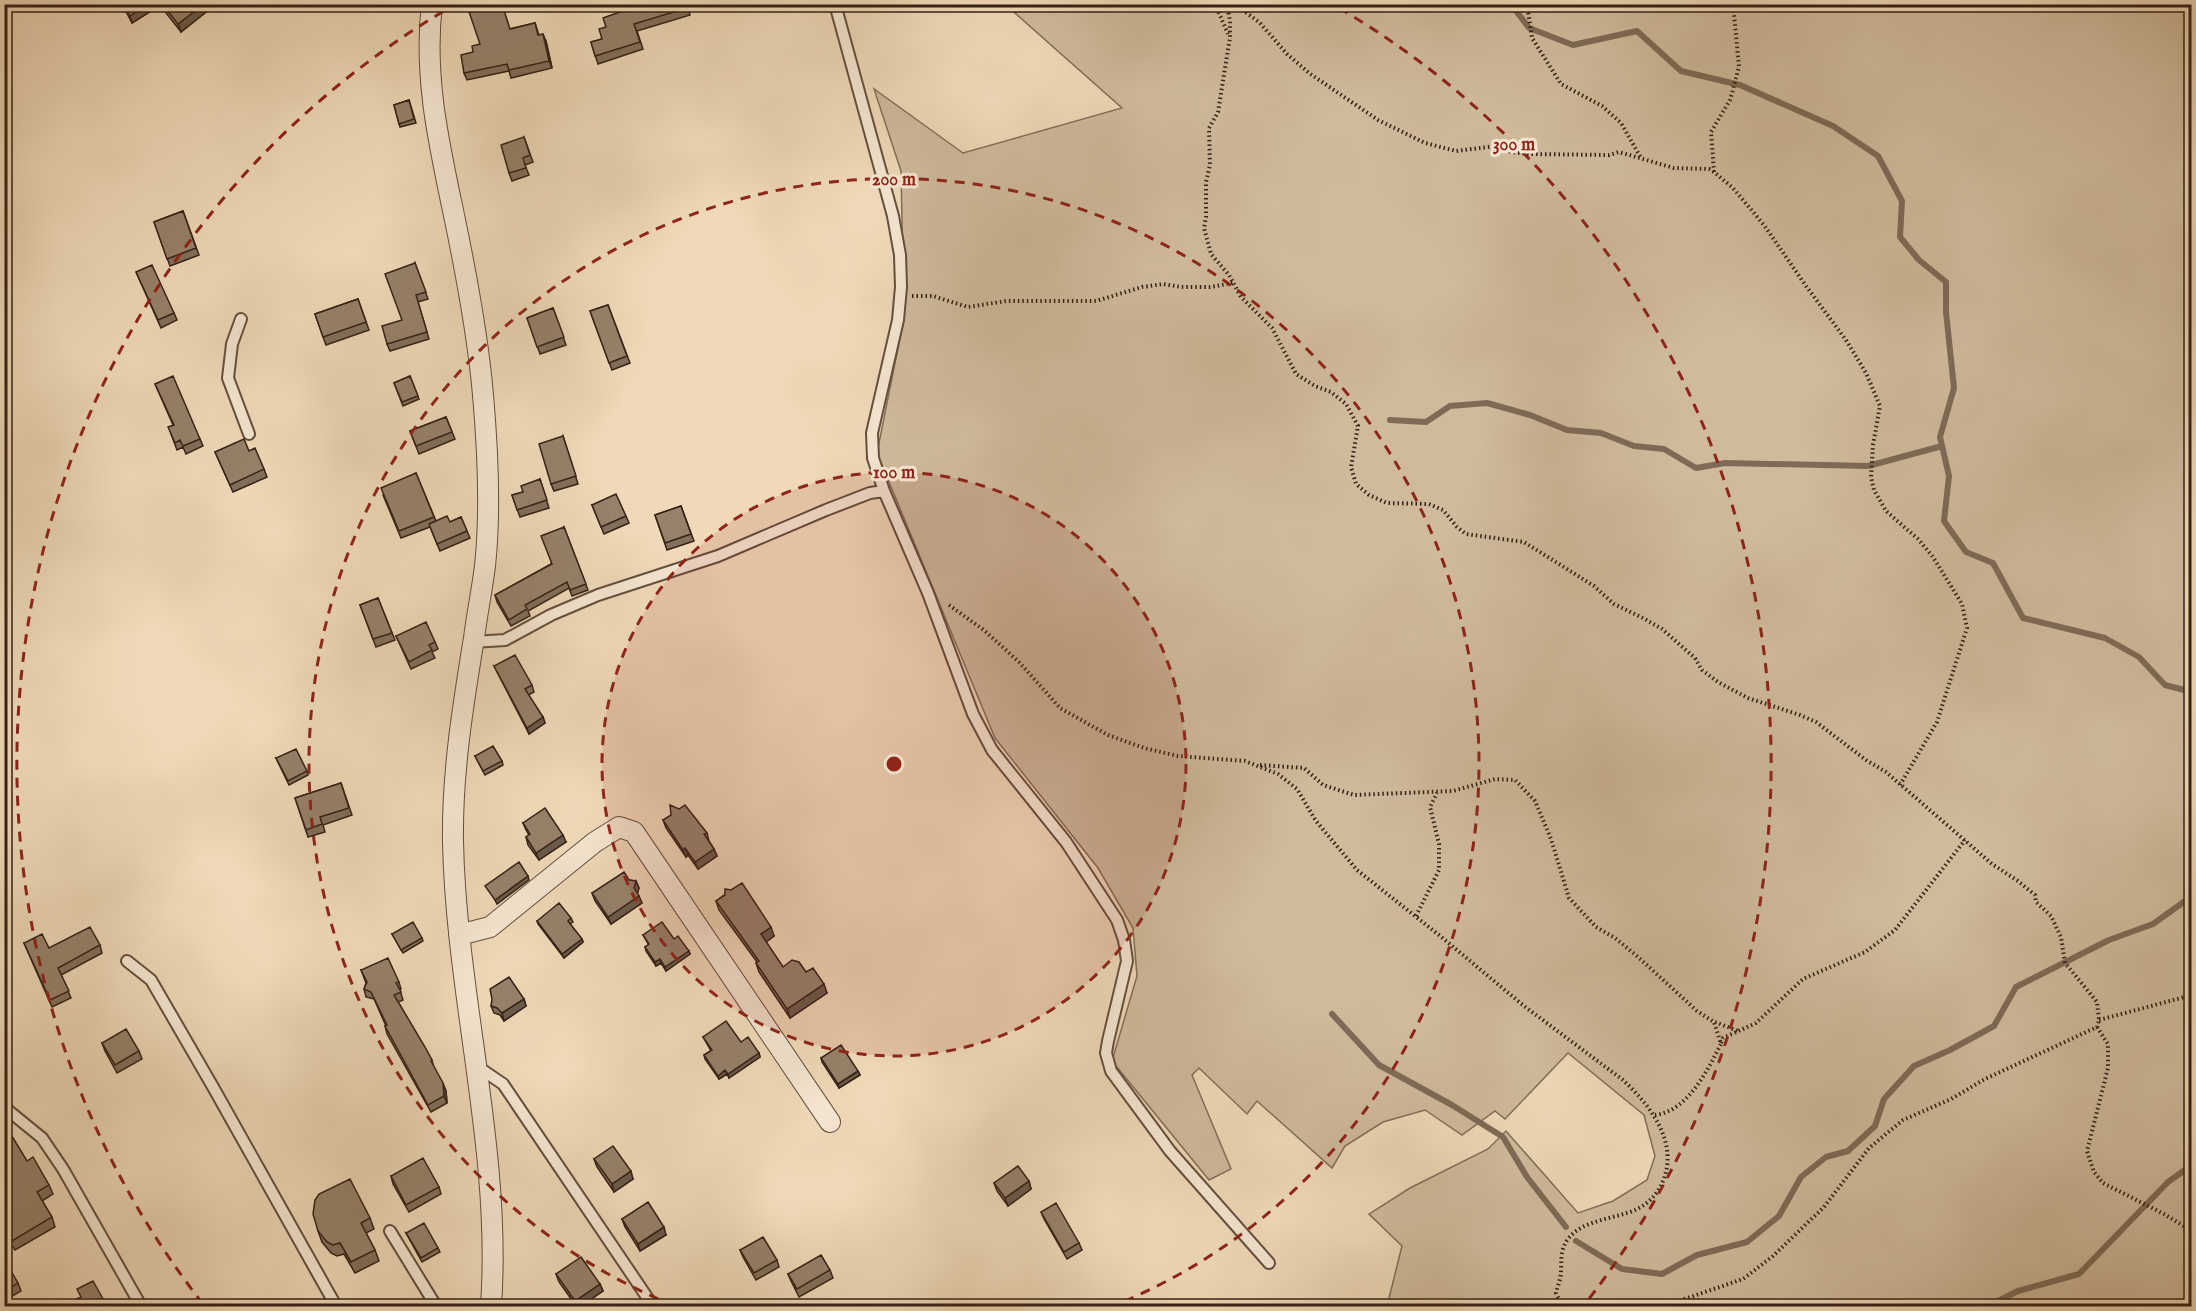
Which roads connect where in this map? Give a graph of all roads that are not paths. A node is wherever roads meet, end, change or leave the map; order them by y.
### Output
1 (432, 4) edge
2 (834, 4) edge
3 (242, 319) dead end
4 (249, 434) dead end
5 (884, 491) junction
6 (473, 642) junction
7 (459, 935) junction
8 (127, 961) dead end
9 (475, 1065) junction
10 (4, 1107) edge
11 (831, 1122) dead end
12 (390, 1231) dead end
13 (1269, 1263) dead end
14 (141, 1306) edge
15 (336, 1306) edge
16 (436, 1306) edge
17 (491, 1306) edge
18 (653, 1306) edge

1 - 6 street
2 - 5 lane
3 - 4 lane
5 - 6 lane
5 - 13 lane
6 - 7 street
7 - 9 street
7 - 11 street
8 - 15 lane
9 - 17 street
9 - 18 lane
10 - 14 lane
12 - 16 lane

